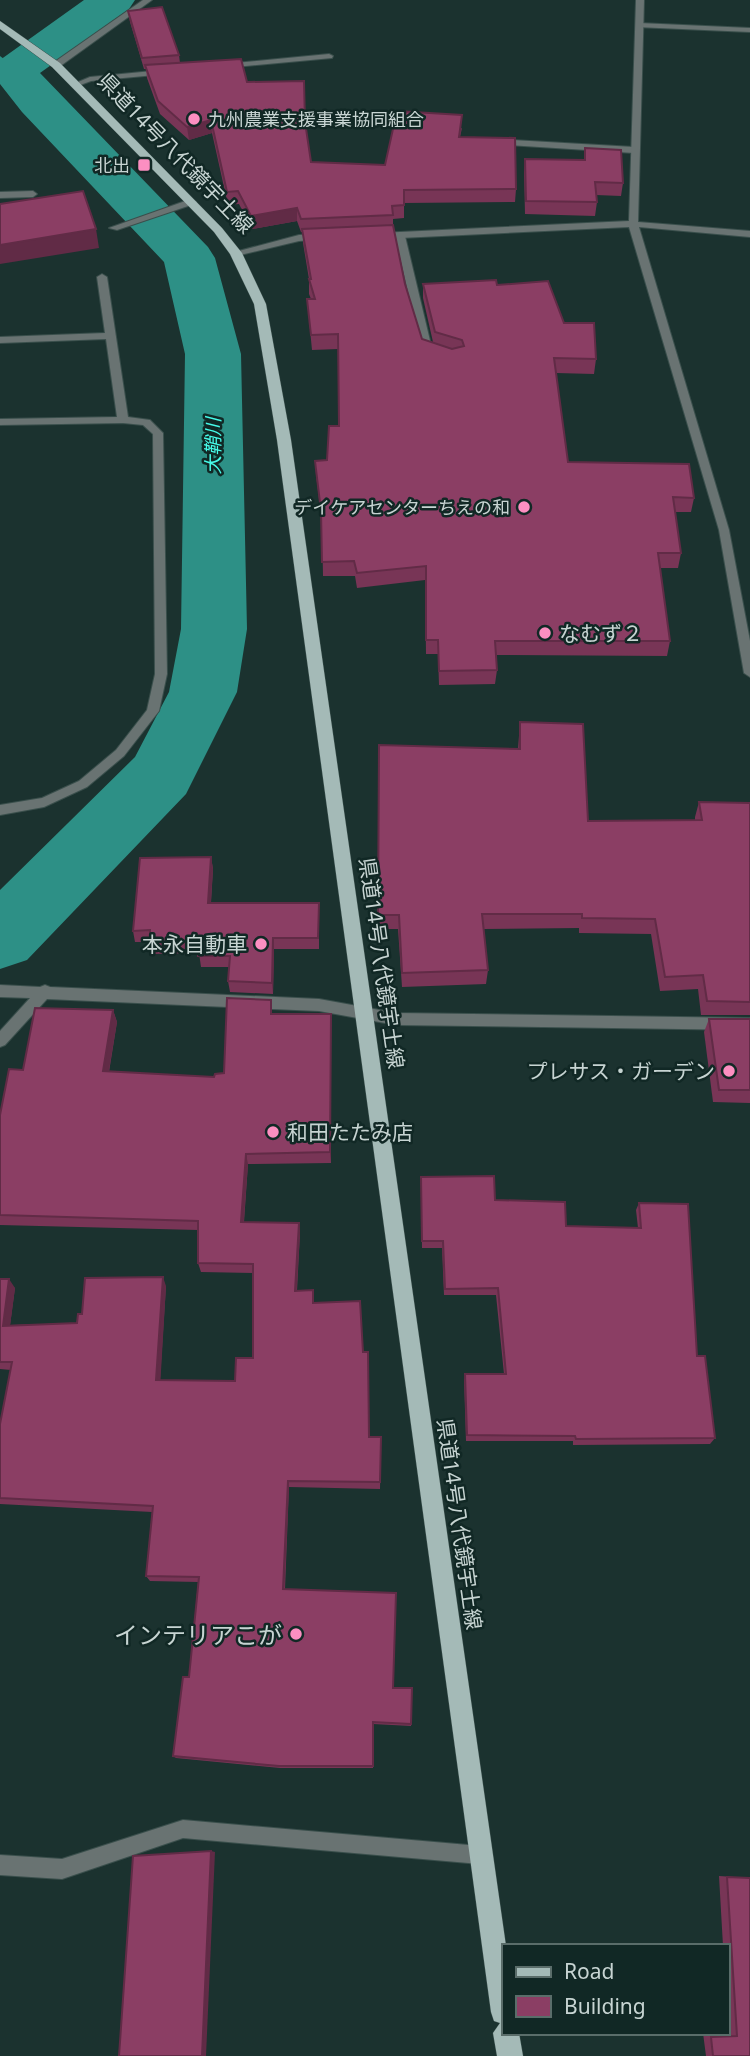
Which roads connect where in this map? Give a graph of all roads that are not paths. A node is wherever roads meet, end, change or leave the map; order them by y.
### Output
1 (148, 0) edge
2 (640, 0) edge
3 (0, 24) edge
4 (639, 25) junction
5 (750, 30) edge
6 (329, 56) dead end
7 (53, 63) junction
8 (209, 67) edge
9 (169, 71) edge
10 (75, 85) junction
11 (487, 141) edge
12 (634, 150) junction
13 (33, 194) dead end
14 (0, 195) edge
15 (191, 202) junction
16 (633, 224) junction
17 (114, 229) dead end
18 (750, 234) edge
19 (362, 236) edge
20 (400, 236) junction
21 (337, 237) edge
22 (236, 253) junction
23 (102, 277) dead end
24 (112, 336) junction
25 (0, 340) edge
26 (447, 356) edge
27 (123, 420) junction
28 (0, 422) edge
29 (750, 673) edge
30 (0, 810) edge
31 (0, 991) edge
32 (45, 991) junction
33 (362, 1011) junction
34 (750, 1024) edge
35 (0, 1041) edge
36 (480, 1856) junction
37 (0, 1865) edge
38 (502, 2005) edge
39 (506, 2035) edge
40 (510, 2056) edge

1 - 7 street
2 - 4 street
3 - 7 main road, 県道14号八代鏡宇土線
4 - 5 street
4 - 12 street
6 - 8 street
7 - 10 main road, 県道14号八代鏡宇土線
9 - 10 street
10 - 15 main road, 県道14号八代鏡宇土線
11 - 12 street
12 - 16 street
13 - 14 street
15 - 17 street
15 - 22 main road, 県道14号八代鏡宇土線
16 - 18 street
16 - 20 street
16 - 29 street
19 - 20 street
20 - 26 street
21 - 22 street
22 - 33 main road, 県道14号八代鏡宇土線
23 - 24 street
24 - 25 street
24 - 27 street
27 - 28 street
27 - 30 street
31 - 32 street
32 - 33 street
32 - 35 street
33 - 34 street
33 - 36 main road, 県道14号八代鏡宇土線
36 - 37 street
36 - 38 main road, 県道14号八代鏡宇土線
39 - 40 main road

